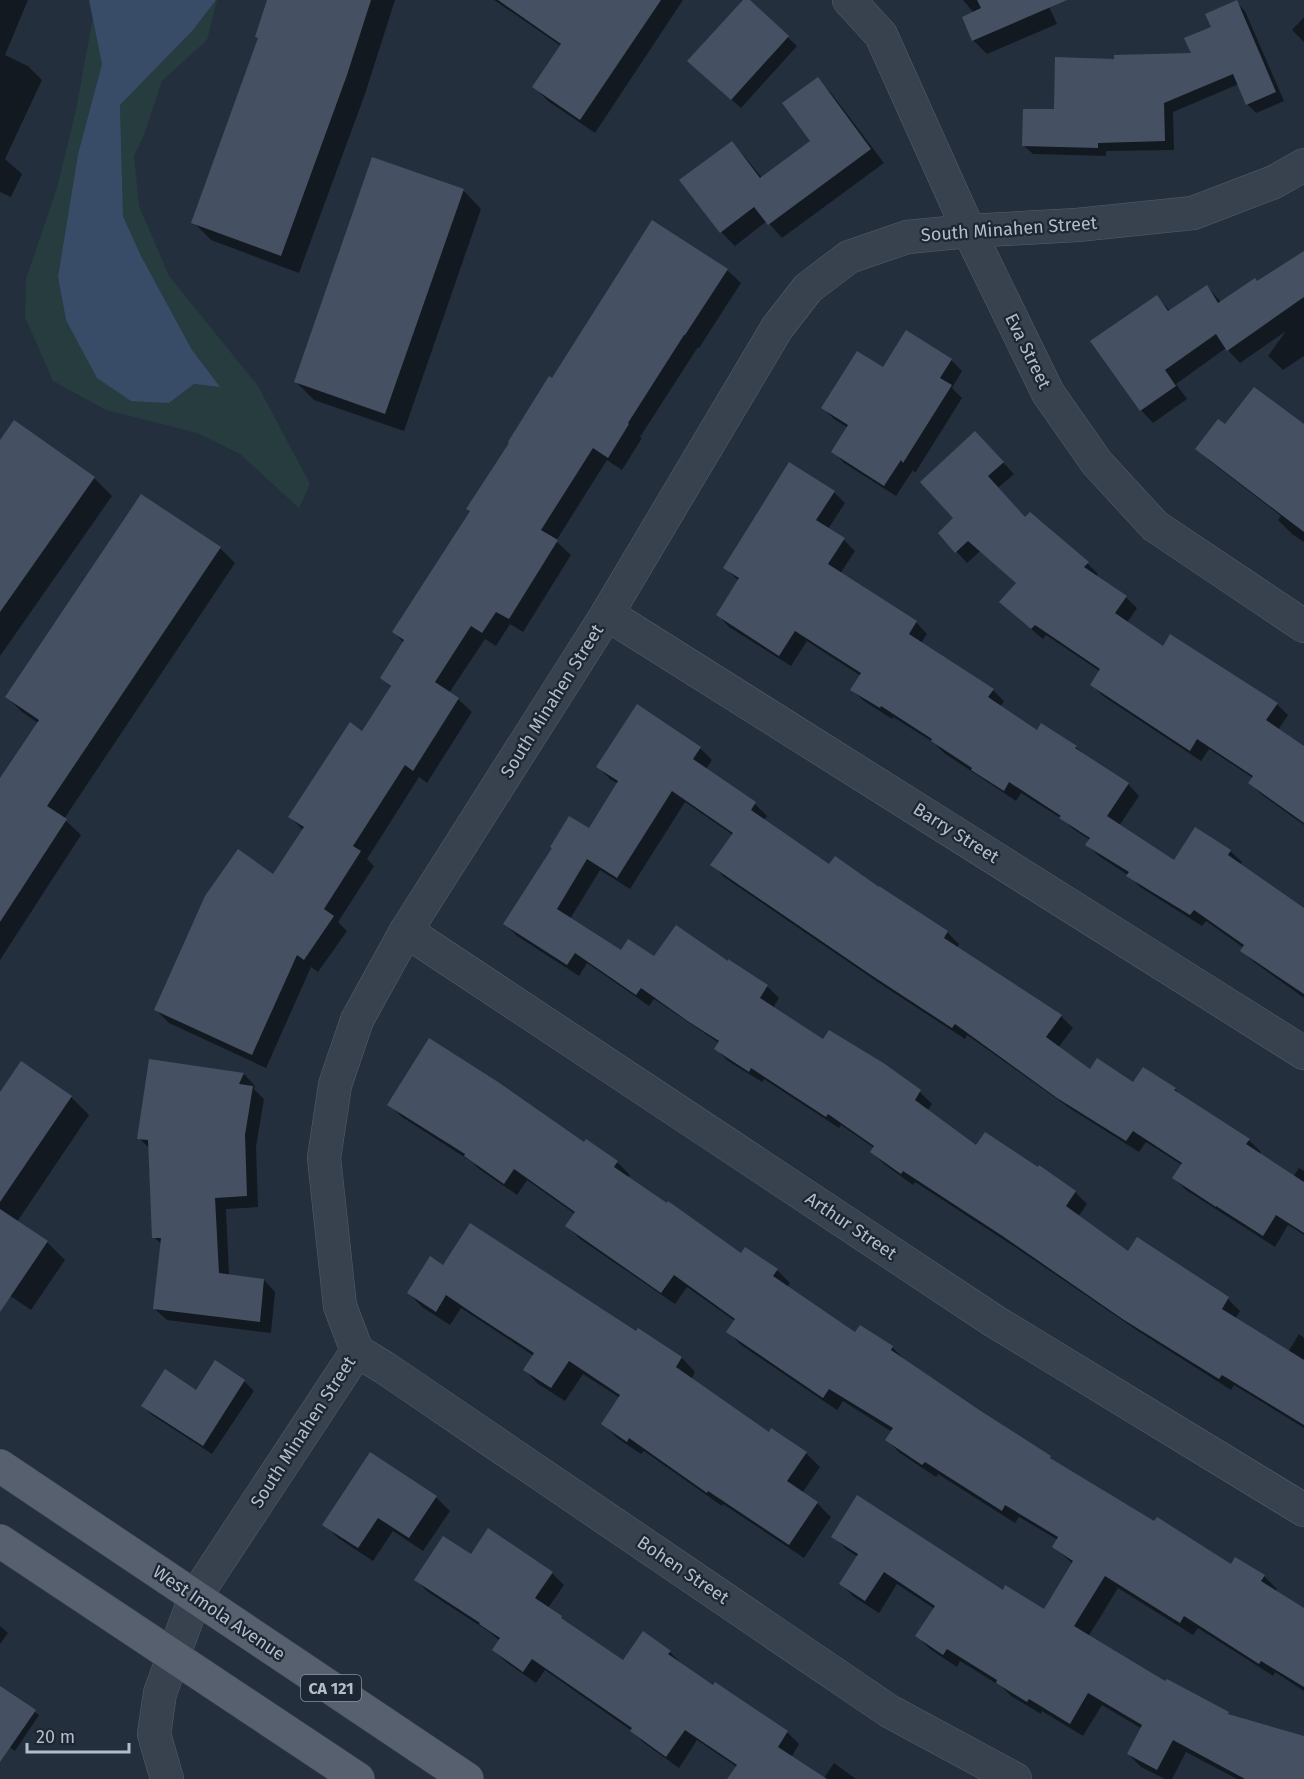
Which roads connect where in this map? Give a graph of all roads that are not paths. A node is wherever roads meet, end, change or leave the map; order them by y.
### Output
1 (849, 0) edge
2 (1304, 165) edge
3 (969, 231) junction
4 (607, 614) junction
5 (1304, 626) edge
6 (406, 931) junction
7 (1304, 1053) edge
8 (357, 1351) junction
9 (0, 1466) edge
10 (1304, 1510) edge
11 (0, 1541) edge
12 (195, 1597) junction
13 (172, 1657) junction
14 (344, 1778) edge
15 (166, 1779) edge
16 (467, 1779) edge
17 (1015, 1779) edge

1 - 3 street, Eva Street
2 - 3 street, South Minahen Street
3 - 4 street, South Minahen Street
3 - 5 street, Eva Street
4 - 6 street, South Minahen Street
4 - 7 street, Barry Street
6 - 8 street, South Minahen Street
6 - 10 street, Arthur Street
8 - 12 street, South Minahen Street
8 - 17 street, Bohen Street
9 - 12 main road, West Imola Avenue / CA 121
11 - 13 main road
12 - 13 street, South Minahen Street
12 - 16 main road, West Imola Avenue / CA 121
13 - 14 main road
13 - 15 street, South Minahen Street

